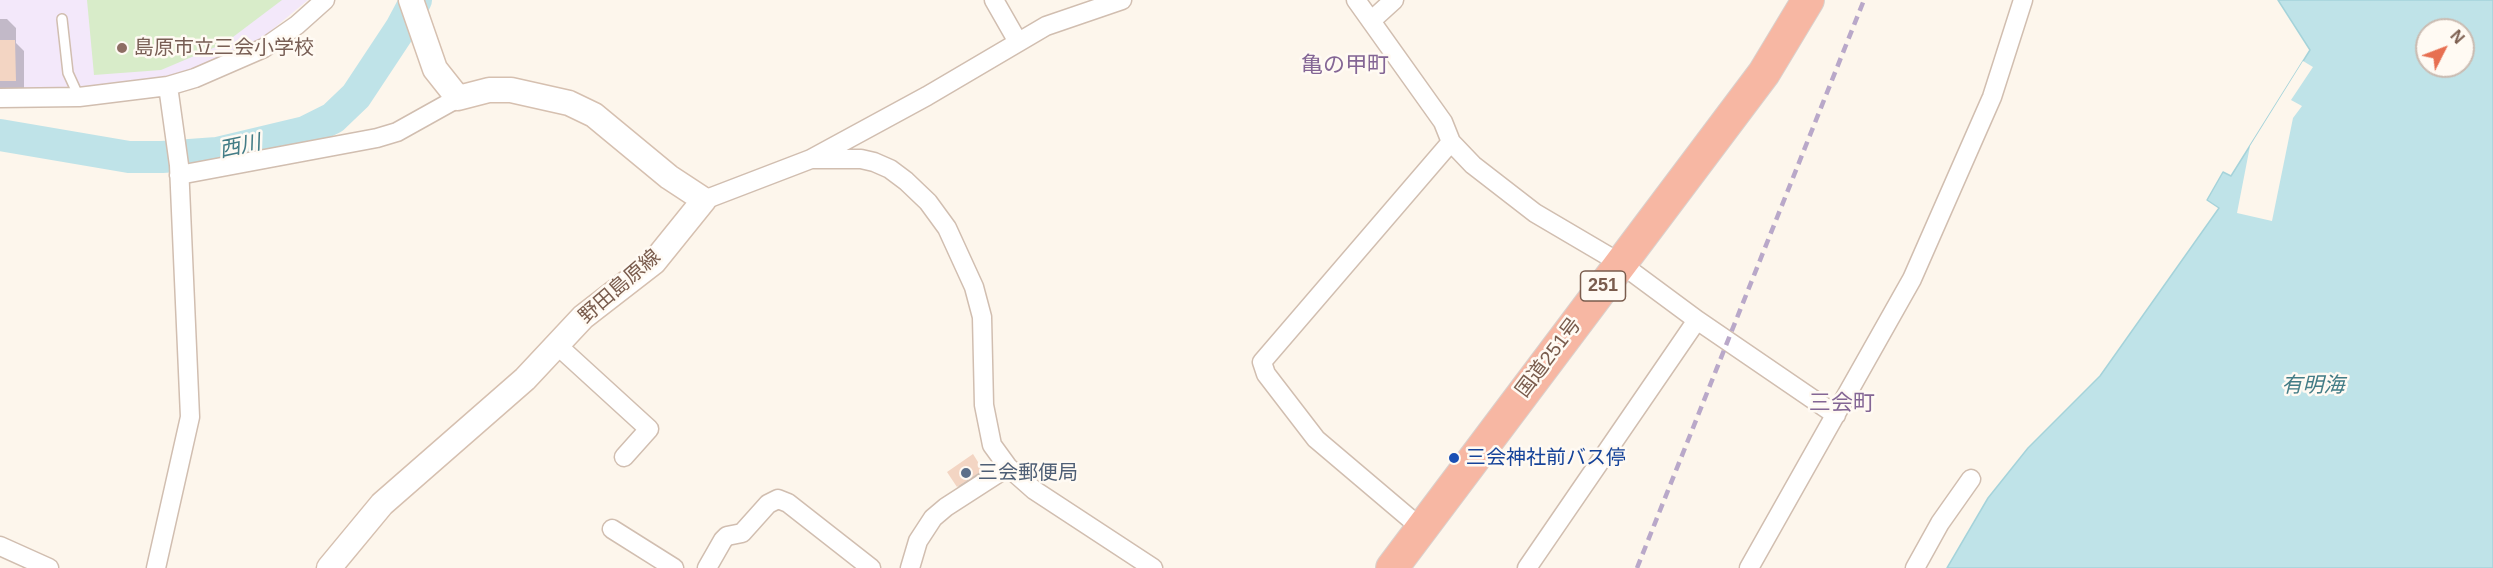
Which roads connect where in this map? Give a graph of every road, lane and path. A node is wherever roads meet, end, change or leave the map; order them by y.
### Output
1 (325, 0) edge
2 (994, 0) edge
3 (1122, 0) edge
4 (1356, 0) edge
5 (1394, 0) edge
6 (1808, 0) edge
7 (2023, 0) edge
8 (414, 11) edge
9 (62, 19) dead end
10 (1372, 20) junction
11 (1018, 42) junction
12 (168, 86) junction
13 (79, 97) junction
14 (0, 98) edge
15 (458, 98) junction
16 (1451, 142) junction
17 (812, 159) junction
18 (179, 170) junction
19 (704, 200) junction
20 (1620, 263) junction
21 (1697, 320) junction
22 (557, 345) junction
23 (1836, 415) junction
24 (624, 457) dead end
25 (1008, 467) junction
26 (1971, 479) dead end
27 (1421, 528) junction
28 (612, 529) dead end
29 (0, 546) edge
30 (49, 568) edge
31 (156, 568) edge
32 (329, 568) edge
33 (674, 568) edge
34 (707, 568) edge
35 (871, 568) edge
36 (910, 568) edge
37 (1153, 568) edge
38 (1392, 568) edge
39 (1527, 568) edge
40 (1749, 568) edge
41 (1915, 568) edge

1 - 12 street
2 - 11 street
3 - 11 street
4 - 10 street
5 - 10 street
6 - 20 highway, 国道251号 / 251
7 - 23 street
8 - 15 main road
9 - 13 lane
10 - 16 street
11 - 17 street
12 - 13 street
12 - 18 street
13 - 14 street
15 - 18 street
15 - 19 main road
16 - 20 street
16 - 27 street
17 - 19 street
17 - 25 street
18 - 31 street
19 - 22 main road, 野田島原線
20 - 21 street
20 - 27 highway, 国道251号 / 251
21 - 23 street
21 - 39 street
22 - 24 street
22 - 32 main road, 野田島原線
23 - 40 street
25 - 36 street
25 - 37 street
26 - 41 street
27 - 38 highway, 国道251号 / 251
28 - 33 street
29 - 30 street
34 - 35 street

